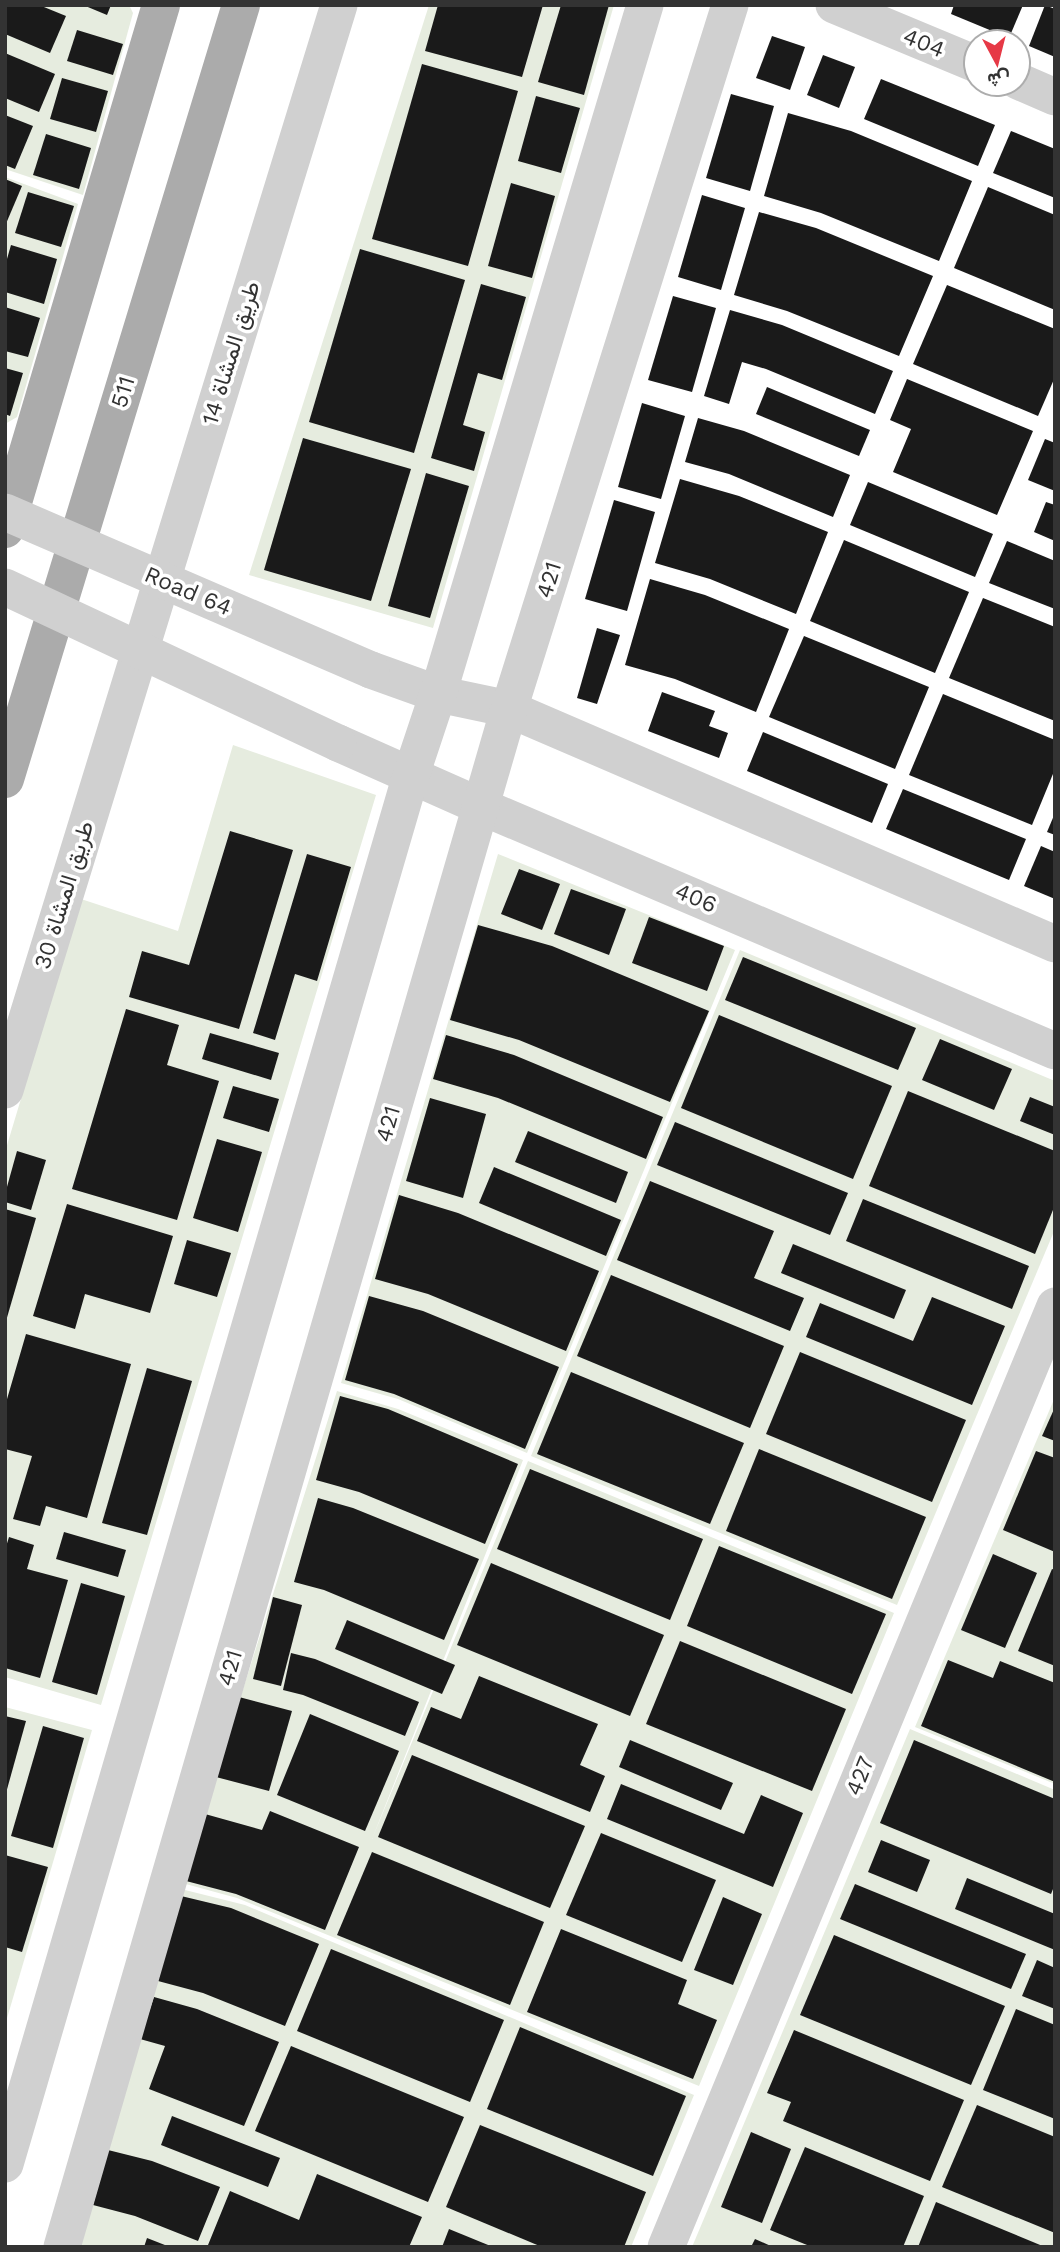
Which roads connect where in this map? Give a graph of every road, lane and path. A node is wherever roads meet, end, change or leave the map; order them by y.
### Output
1 (161, 5) edge
2 (241, 5) edge
3 (339, 5) edge
4 (645, 5) edge
5 (730, 5) edge
6 (834, 5) edge
7 (962, 58) edge
8 (1032, 88) edge
9 (1055, 97) edge
10 (5, 512) edge
11 (5, 530) edge
12 (5, 587) edge
13 (438, 694) junction
14 (124, 701) joint
15 (509, 709) junction
16 (411, 775) junction
17 (5, 779) edge
18 (480, 806) junction
19 (1055, 944) edge
20 (1055, 1051) edge
21 (5, 1090) edge
22 (1055, 1306) edge
23 (5, 2164) edge
24 (62, 2247) edge
25 (666, 2247) edge

1 - 11 main road
2 - 17 main road, 511
3 - 14 street, طريق المشاة 14
4 - 13 street
5 - 15 street, 421
6 - 7 street, 404
8 - 9 street
10 - 13 street, Road 64, bridge
12 - 16 street, 406, bridge
13 - 15 street
13 - 16 street
14 - 21 street, طريق المشاة 30
15 - 18 street, 421
15 - 19 street
16 - 18 street, 406
16 - 23 street
18 - 20 street, 406
18 - 24 street, 421
22 - 25 street, 427

